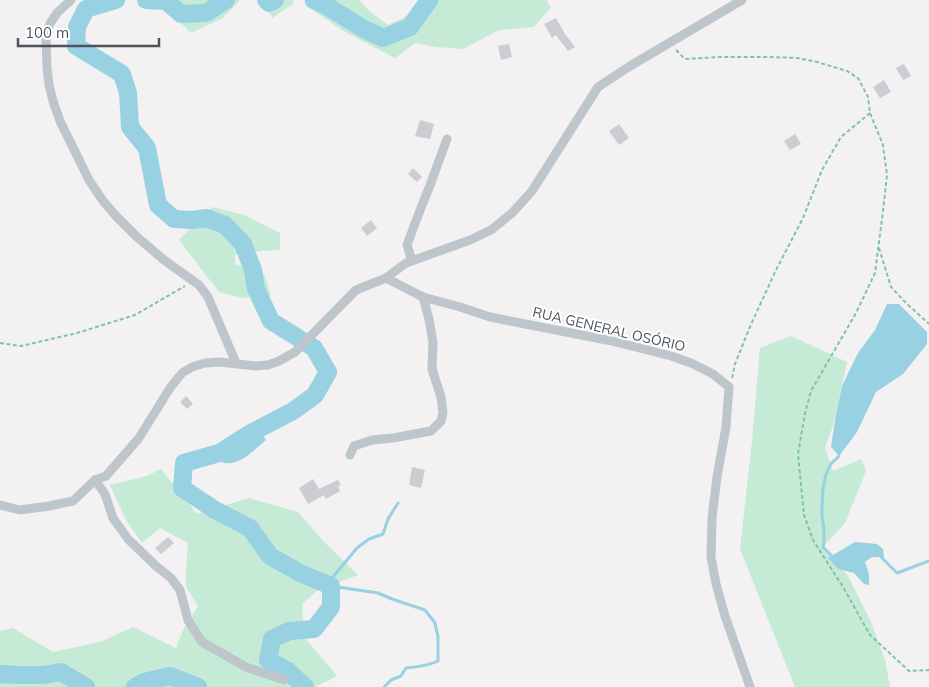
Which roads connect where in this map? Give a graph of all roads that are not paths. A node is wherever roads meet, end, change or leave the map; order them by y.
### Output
1 (70, 0) edge
2 (742, 0) edge
3 (447, 139) dead end
4 (412, 261) junction
5 (386, 278) junction
6 (423, 297) junction
7 (236, 363) junction
8 (350, 455) dead end
9 (95, 480) junction
10 (0, 505) edge
11 (284, 680) dead end
12 (750, 687) edge

1 - 7 street
2 - 4 street
3 - 4 street
4 - 5 street
5 - 6 street, RUA GENERAL OSÓRIO
5 - 7 street
6 - 8 street
6 - 12 street, RUA GENERAL OSÓRIO
7 - 9 street
9 - 10 street
9 - 11 street

